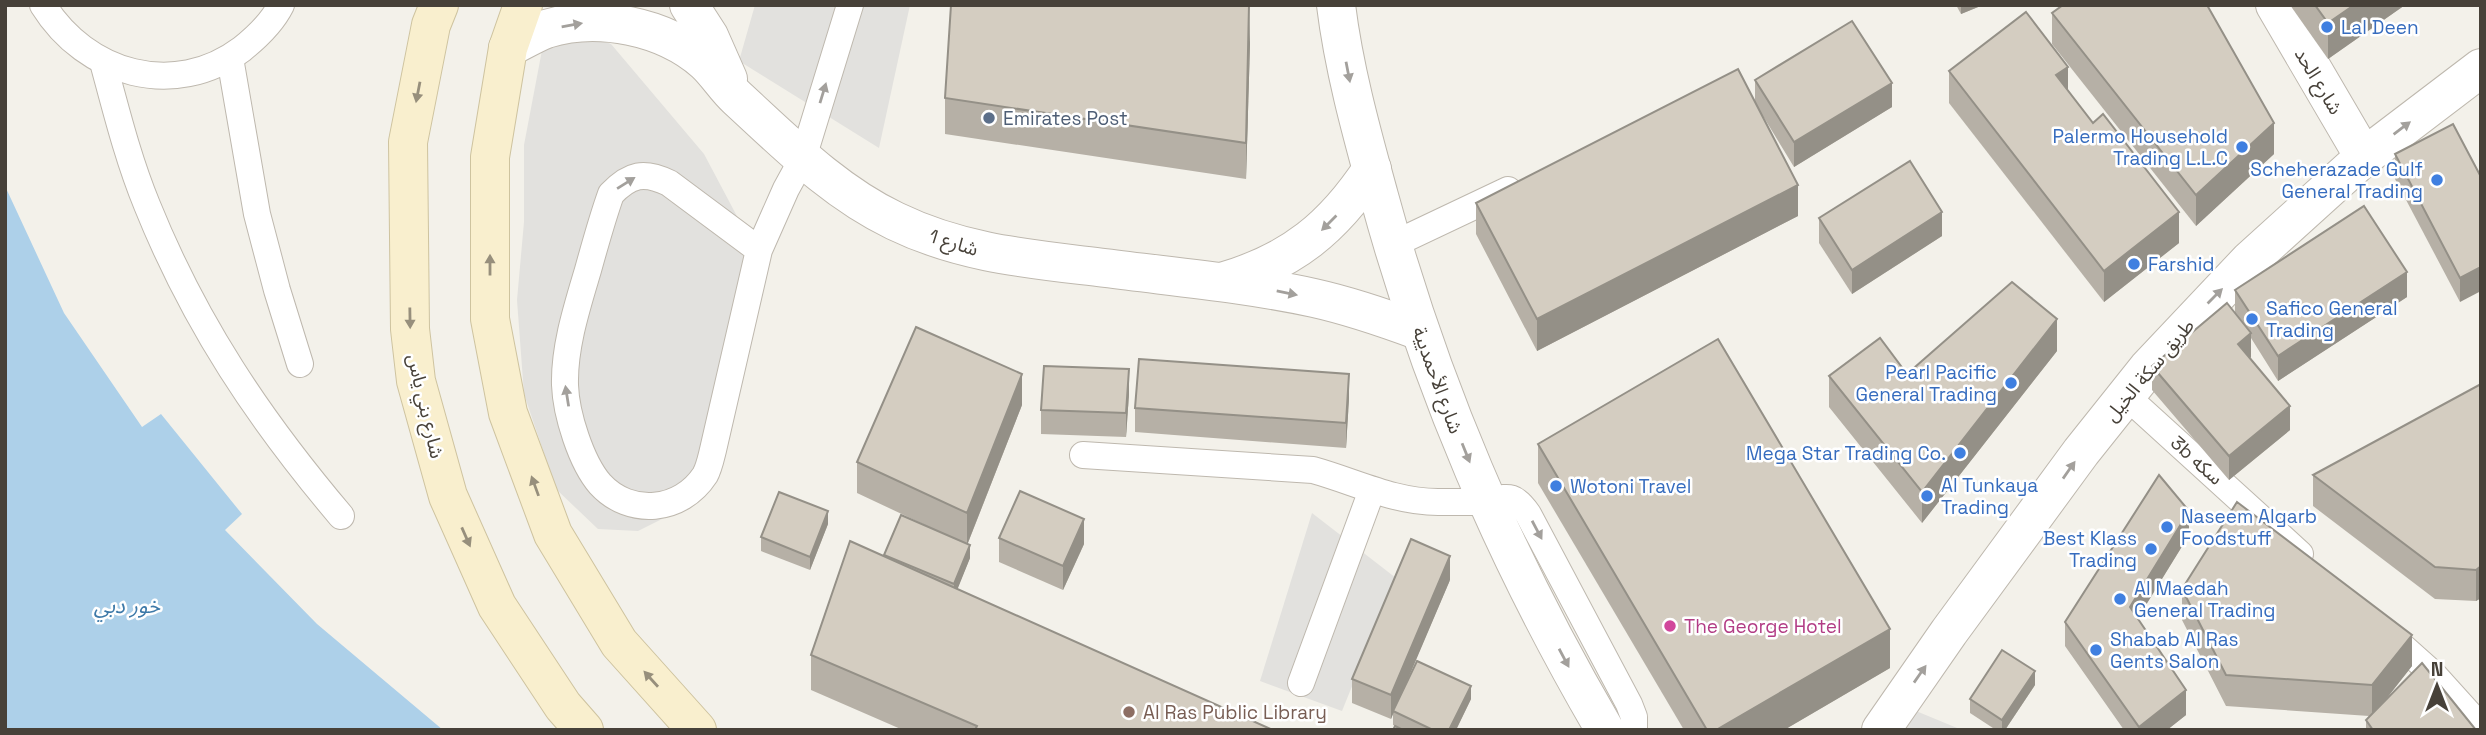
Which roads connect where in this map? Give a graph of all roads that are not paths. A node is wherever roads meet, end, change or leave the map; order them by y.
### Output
1 (43, 5) edge
2 (281, 5) edge
3 (439, 5) edge
4 (523, 5) edge
5 (850, 5) edge
6 (1336, 5) edge
7 (2275, 5) edge
8 (691, 7) edge
9 (508, 48) junction
10 (230, 58) junction
11 (103, 62) junction
12 (2481, 68) edge
13 (733, 94) junction
14 (2364, 157) junction
15 (803, 158) junction
16 (1371, 169) junction
17 (1530, 180) edge
18 (1392, 245) junction
19 (759, 250) junction
20 (1219, 283) junction
21 (1420, 331) junction
22 (300, 364) dead end
23 (2125, 395) junction
24 (1083, 455) dead end
25 (1371, 490) junction
26 (1486, 502) junction
27 (341, 516) dead end
28 (2319, 572) edge
29 (2369, 617) edge
30 (1301, 683) dead end
31 (2481, 727) edge
32 (584, 730) edge
33 (697, 730) edge
34 (1605, 730) edge
35 (1634, 730) edge
36 (1881, 730) edge

1 - 11 lane
2 - 10 lane
3 -> 32 main road, شارع بني ياس
4 - 9 main road
15 -> 5 lane
6 -> 16 street, شارع الأحمديية
7 - 14 street, شارع الحد
8 - 13 street, شارع 1
9 -> 13 street, شارع 1
33 -> 9 main road
10 - 11 lane
10 - 22 lane
11 - 27 lane
14 -> 12 street, طريق سكة الخيل
13 - 15 street, شارع 1
23 -> 14 street, طريق سكة الخيل
15 - 19 lane
15 - 20 street, شارع 1
16 - 18 street, شارع الأحمديية
16 -> 20 street, شارع 1
17 - 18 lane
18 - 21 street, شارع الأحمديية
19 -> 19 lane
20 -> 21 street, شارع 1
21 -> 26 street, شارع الأحمديية
23 - 28 lane, 3b سكه
36 -> 23 street, طريق سكة الخيل
24 - 25 lane
25 - 26 lane
25 - 30 lane
26 -> 34 street, شارع الأحمديية
26 -> 35 lane
29 - 31 lane

